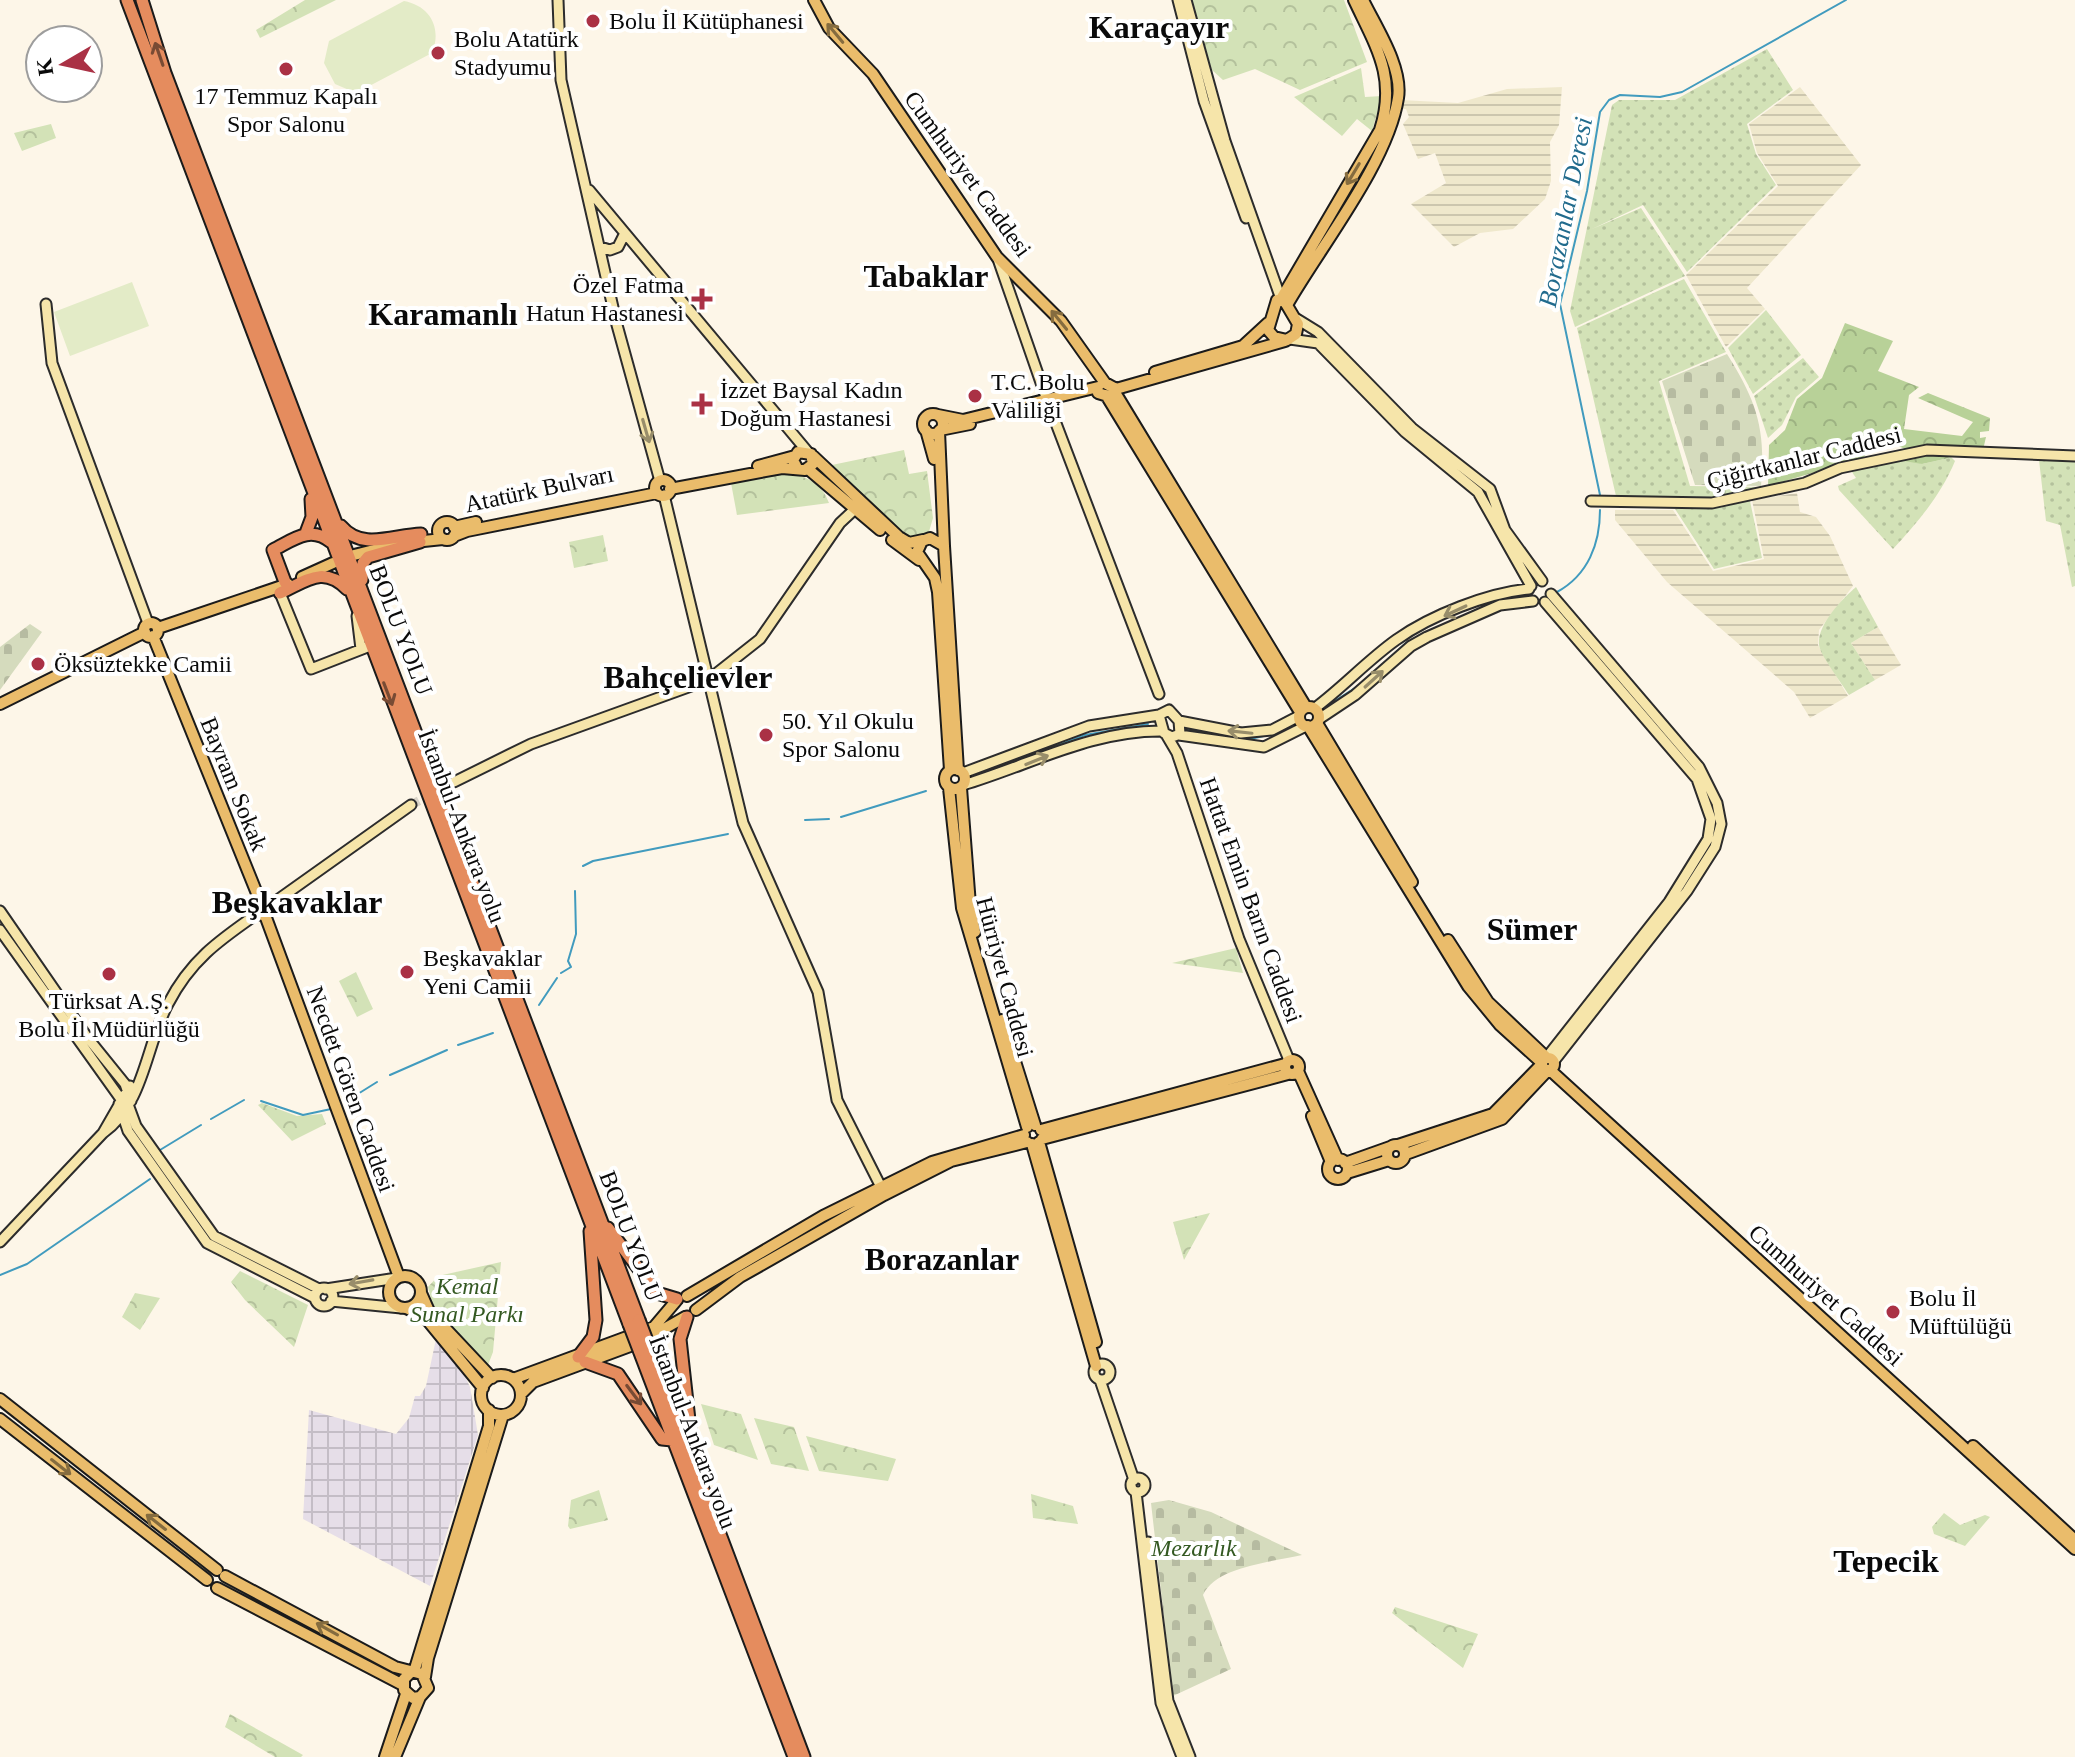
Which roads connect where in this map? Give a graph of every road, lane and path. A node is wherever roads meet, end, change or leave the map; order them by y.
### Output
1 (127, 0) edge
2 (142, 0) edge
3 (558, 0) edge
4 (814, 0) edge
5 (1178, 0) edge
6 (1186, 0) edge
7 (1354, 0) edge
8 (1363, 0) edge
9 (586, 186) junction
10 (589, 201) junction
11 (601, 204) junction
12 (625, 233) junction
13 (600, 247) junction
14 (997, 257) junction
15 (1272, 288) joint
16 (1281, 302) junction
17 (46, 304) dead end
18 (1297, 319) junction
19 (1268, 323) junction
20 (1287, 340) junction
21 (1107, 389) junction
22 (1048, 402) junction
23 (938, 415) junction
24 (926, 430) junction
25 (940, 431) junction
26 (803, 454) junction
27 (2075, 456) edge
28 (802, 468) junction
29 (663, 488) junction
30 (311, 489) junction
31 (1591, 501) dead end
32 (850, 506) junction
33 (335, 519) junction
34 (306, 533) junction
35 (447, 533) junction
36 (420, 538) junction
37 (927, 538) junction
38 (331, 542) junction
39 (944, 551) junction
40 (354, 554) dead end
41 (333, 562) dead end
42 (921, 562) junction
43 (1542, 581) junction
44 (281, 587) junction
45 (1530, 588) junction
46 (356, 590) junction
47 (1548, 598) junction
48 (1533, 601) junction
49 (151, 630) junction
50 (366, 648) junction
51 (708, 680) junction
52 (0, 704) edge
53 (1162, 712) junction
54 (1309, 717) junction
55 (1179, 721) junction
56 (1172, 735) junction
57 (957, 771) junction
58 (454, 782) tunnel mouth
59 (958, 787) junction
60 (411, 805) tunnel mouth
61 (263, 909) junction
62 (0, 911) edge
63 (0, 930) edge
64 (1548, 1063) junction
65 (1291, 1069) junction
66 (139, 1074) junction
67 (121, 1079) junction
68 (128, 1090) junction
69 (125, 1102) junction
70 (123, 1116) junction
71 (112, 1127) junction
72 (128, 1131) junction
73 (103, 1133) junction
74 (1033, 1135) junction
75 (1394, 1146) junction
76 (1406, 1154) junction
77 (1389, 1160) junction
78 (1340, 1164) junction
79 (881, 1187) junction
80 (594, 1218) junction
81 (0, 1242) edge
82 (398, 1277) junction
83 (700, 1289) junction
84 (320, 1292) junction
85 (421, 1293) junction
86 (680, 1299) junction
87 (708, 1299) junction
88 (331, 1301) junction
89 (403, 1308) junction
90 (689, 1315) junction
91 (634, 1322) joint
92 (643, 1346) junction
93 (581, 1360) junction
94 (1099, 1365) joint
95 (492, 1378) junction
96 (513, 1379) junction
97 (483, 1388) junction
98 (521, 1394) junction
99 (0, 1399) edge
100 (489, 1410) junction
101 (503, 1415) junction
102 (0, 1419) edge
103 (672, 1440) junction
104 (694, 1467) junction
105 (1139, 1492) junction
106 (2075, 1540) edge
107 (2075, 1549) edge
108 (221, 1573) junction
109 (207, 1580) junction
110 (217, 1588) junction
111 (421, 1651) junction
112 (395, 1667) junction
113 (412, 1673) junction
114 (425, 1677) junction
115 (404, 1689) junction
116 (420, 1697) junction
117 (385, 1757) edge
118 (395, 1757) edge
119 (794, 1757) edge
120 (804, 1757) edge
121 (1182, 1757) edge
122 (1190, 1757) edge

1 - 30 highway, İstanbul-Ankara yolu
33 -> 2 highway, BOLU YOLU
3 - 9 main road
14 -> 4 main road, Cumhuriyet Caddesi
5 - 15 main road
6 - 16 main road
7 -> 16 main road
8 - 16 main road
9 - 10 main road
9 - 11 main road
10 - 11 main road
10 - 13 main road
11 - 12 main road
12 - 13 main road
12 - 26 main road
13 -> 29 main road
21 -> 14 main road, Cumhuriyet Caddesi
14 - 22 main road
15 - 16 main road
16 - 18 main road
16 - 19 main road
17 - 49 main road, Bayram Sokak
18 - 20 main road
18 - 43 main road
19 - 20 main road
19 - 21 main road
20 - 21 main road
20 - 45 main road
21 - 22 main road
21 - 54 main road, Cumhuriyet Caddesi
21 - 54 main road, Cumhuriyet Caddesi
22 - 23 main road
22 - 25 main road
22 - 53 main road
23 - 24 main road
23 - 25 main road
24 - 25 main road
24 - 37 main road
25 - 39 main road
26 - 28 main road
26 - 28 main road
26 - 29 main road
26 - 37 main road
27 - 31 main road, Çiğirtkanlar Caddesi
28 - 29 main road
28 - 32 main road
29 - 35 main road, Atatürk Bulvarı
29 - 35 main road, Atatürk Bulvarı
29 - 51 main road
30 - 34 highway
30 - 38 highway, İstanbul-Ankara yolu
32 - 42 main road
32 - 51 main road
33 - 36 highway
33 - 46 highway, BOLU YOLU
34 - 38 highway
34 - 44 highway
35 - 36 main road
36 - 40 main road
36 - 46 highway
37 - 39 main road
37 - 42 main road
38 - 46 highway, İstanbul-Ankara yolu
39 - 42 main road
39 - 57 main road
41 - 44 main road
42 - 57 main road
43 - 45 main road
43 - 47 main road
44 - 46 highway
44 - 49 main road
44 - 50 main road
45 - 48 main road
45 -> 54 main road
46 - 50 highway, İstanbul-Ankara yolu
46 - 80 highway, BOLU YOLU
47 - 48 main road
47 - 64 main road
54 -> 48 main road
49 - 52 main road
49 - 61 main road, Bayram Sokak
50 -> 80 highway, İstanbul-Ankara yolu
51 - 58 main road
51 - 79 main road
53 - 55 main road
53 - 56 main road
53 - 57 main road
54 -> 55 main road
54 - 56 main road
54 - 64 main road, Cumhuriyet Caddesi
54 - 64 main road, Cumhuriyet Caddesi
55 - 56 main road
59 -> 56 main road
56 - 65 main road, Hattat Emin Barın Caddesi
57 - 59 main road
57 - 59 main road
59 - 74 main road, Hürriyet Caddesi
60 - 61 main road
61 - 66 main road
61 - 82 main road, Necdet Gören Caddesi
62 - 67 main road
63 - 69 main road
64 - 75 main road
64 - 76 main road
64 - 106 main road, Cumhuriyet Caddesi
64 - 107 main road, Cumhuriyet Caddesi
65 - 74 main road
65 - 78 main road, Hattat Emin Barın Caddesi
66 - 67 main road
66 - 68 main road
66 - 69 main road
67 - 68 main road
68 - 69 main road
69 - 70 main road
69 - 73 main road
69 - 84 main road
70 - 71 main road
70 - 72 main road
71 - 72 main road
71 - 73 main road
72 - 84 main road
73 - 81 main road
74 - 79 main road
74 - 87 main road
74 - 94 main road, Hürriyet Caddesi
75 - 76 main road
75 - 77 main road
75 - 78 main road
76 - 77 main road
77 - 78 main road
79 - 83 main road
80 - 86 highway
80 - 91 highway, BOLU YOLU
80 - 93 highway
82 -> 84 main road
82 - 85 main road
82 - 89 main road
83 - 86 main road
83 - 87 main road
84 - 88 main road
84 - 88 main road
85 - 89 main road
85 - 95 main road
86 - 90 main road
86 - 90 main road
86 - 93 main road
87 - 90 main road
88 - 89 main road
89 - 97 main road
90 - 92 main road
90 - 104 highway
91 - 92 highway, İstanbul-Ankara yolu, bridge
92 - 93 main road
92 - 103 highway, İstanbul-Ankara yolu
92 - 104 highway
93 - 96 main road
93 - 98 main road
93 -> 103 highway
94 - 105 main road
95 - 96 main road
95 - 97 main road
96 - 98 main road
97 - 100 main road
98 - 101 main road
108 -> 99 main road
100 - 101 main road
100 - 111 main road
101 - 114 main road
102 -> 109 main road
103 - 119 highway, İstanbul-Ankara yolu
104 - 120 highway
105 - 121 main road
105 - 122 main road
108 - 109 main road
108 - 110 main road
112 -> 108 main road
109 - 110 main road
110 - 115 main road
111 - 112 main road
111 - 113 main road
112 - 113 main road
113 - 114 main road
113 - 115 main road
114 - 116 main road
115 - 116 main road
115 - 117 main road
116 - 118 main road

